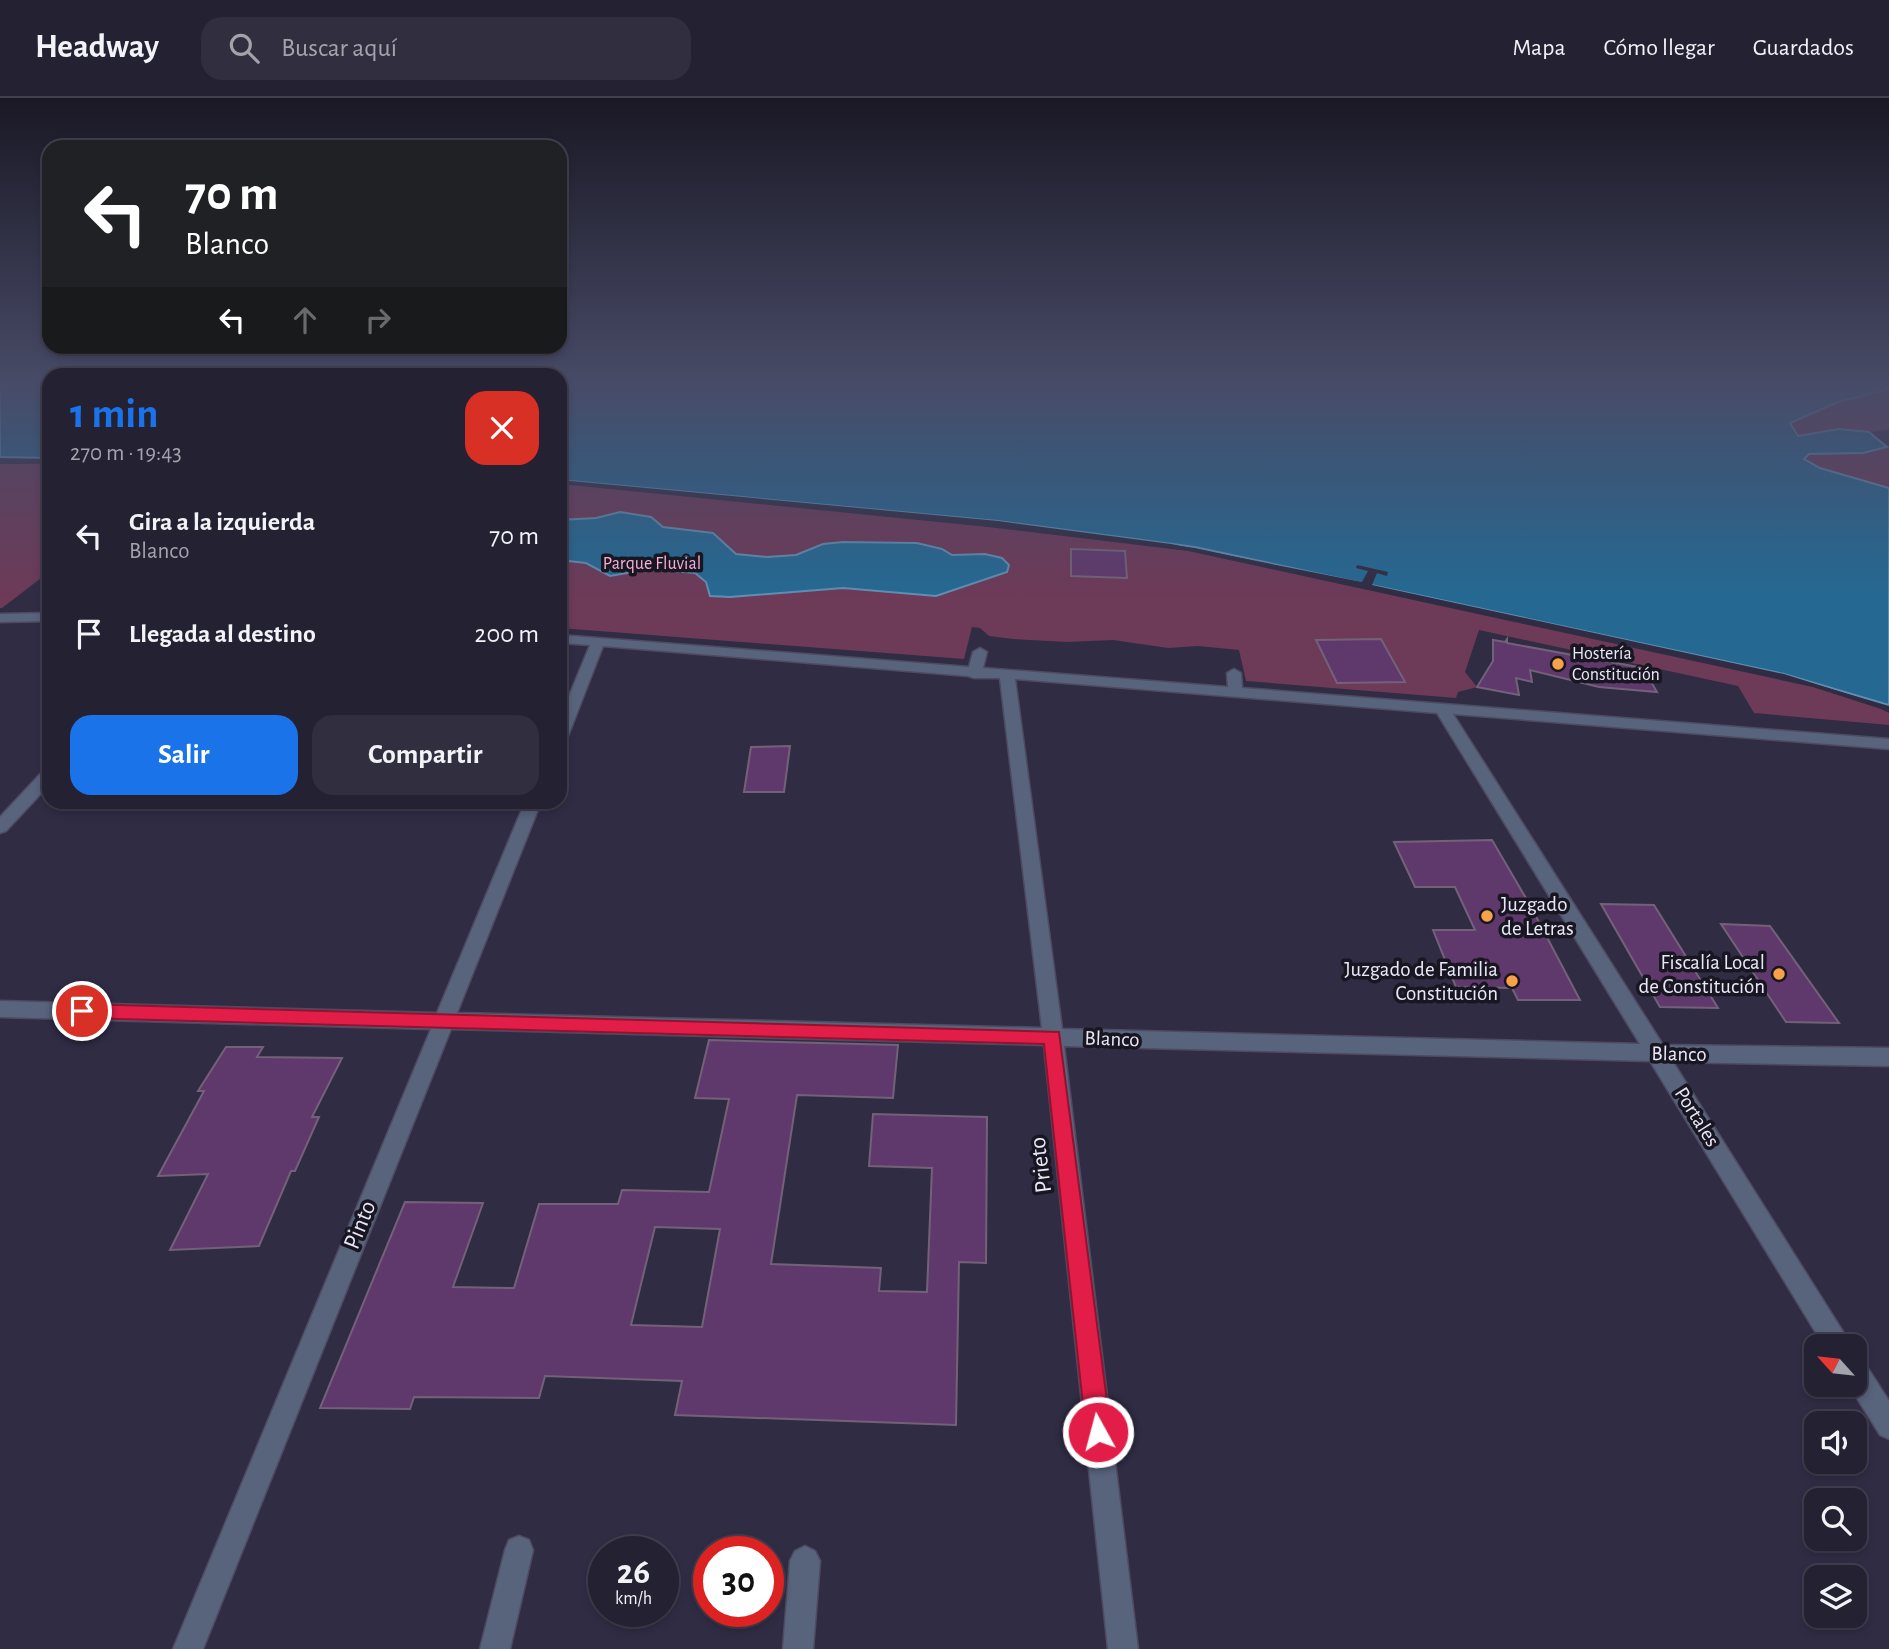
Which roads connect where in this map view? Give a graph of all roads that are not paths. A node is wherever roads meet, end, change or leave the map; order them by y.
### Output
1 (42, 617) edge
2 (0, 618) edge
3 (567, 640) edge
4 (598, 642) junction
5 (979, 652) dead end
6 (1234, 673) dead end
7 (974, 674) junction
8 (1007, 676) junction
9 (1235, 694) junction
10 (1443, 710) junction
11 (567, 719) edge
12 (1889, 744) edge
13 (42, 782) edge
14 (530, 809) edge
15 (0, 827) edge
16 (0, 1009) edge
17 (444, 1020) junction
18 (1053, 1037) junction
19 (1657, 1053) junction
20 (1889, 1057) edge
21 (1832, 1334) edge
22 (1867, 1390) edge
23 (1889, 1426) edge
24 (519, 1549) dead end
25 (805, 1561) dead end
26 (188, 1649) edge
27 (495, 1649) edge
28 (798, 1649) edge
29 (1123, 1649) edge

1 - 2 street
3 - 4 street
4 - 7 street
4 - 11 street
5 - 7 street
6 - 9 street
7 - 8 street
8 - 9 street
8 - 18 street, Prieto
9 - 10 street
10 - 12 street
10 - 19 street, Portales
13 - 15 street
14 - 17 street, Pinto
16 - 17 street, Blanco
17 - 18 street, Blanco
17 - 26 street, Pinto
18 - 19 street, Blanco
18 - 29 street, Prieto
19 - 20 street, Blanco
19 - 21 street, Portales
22 - 23 street
24 - 27 street
25 - 28 street

